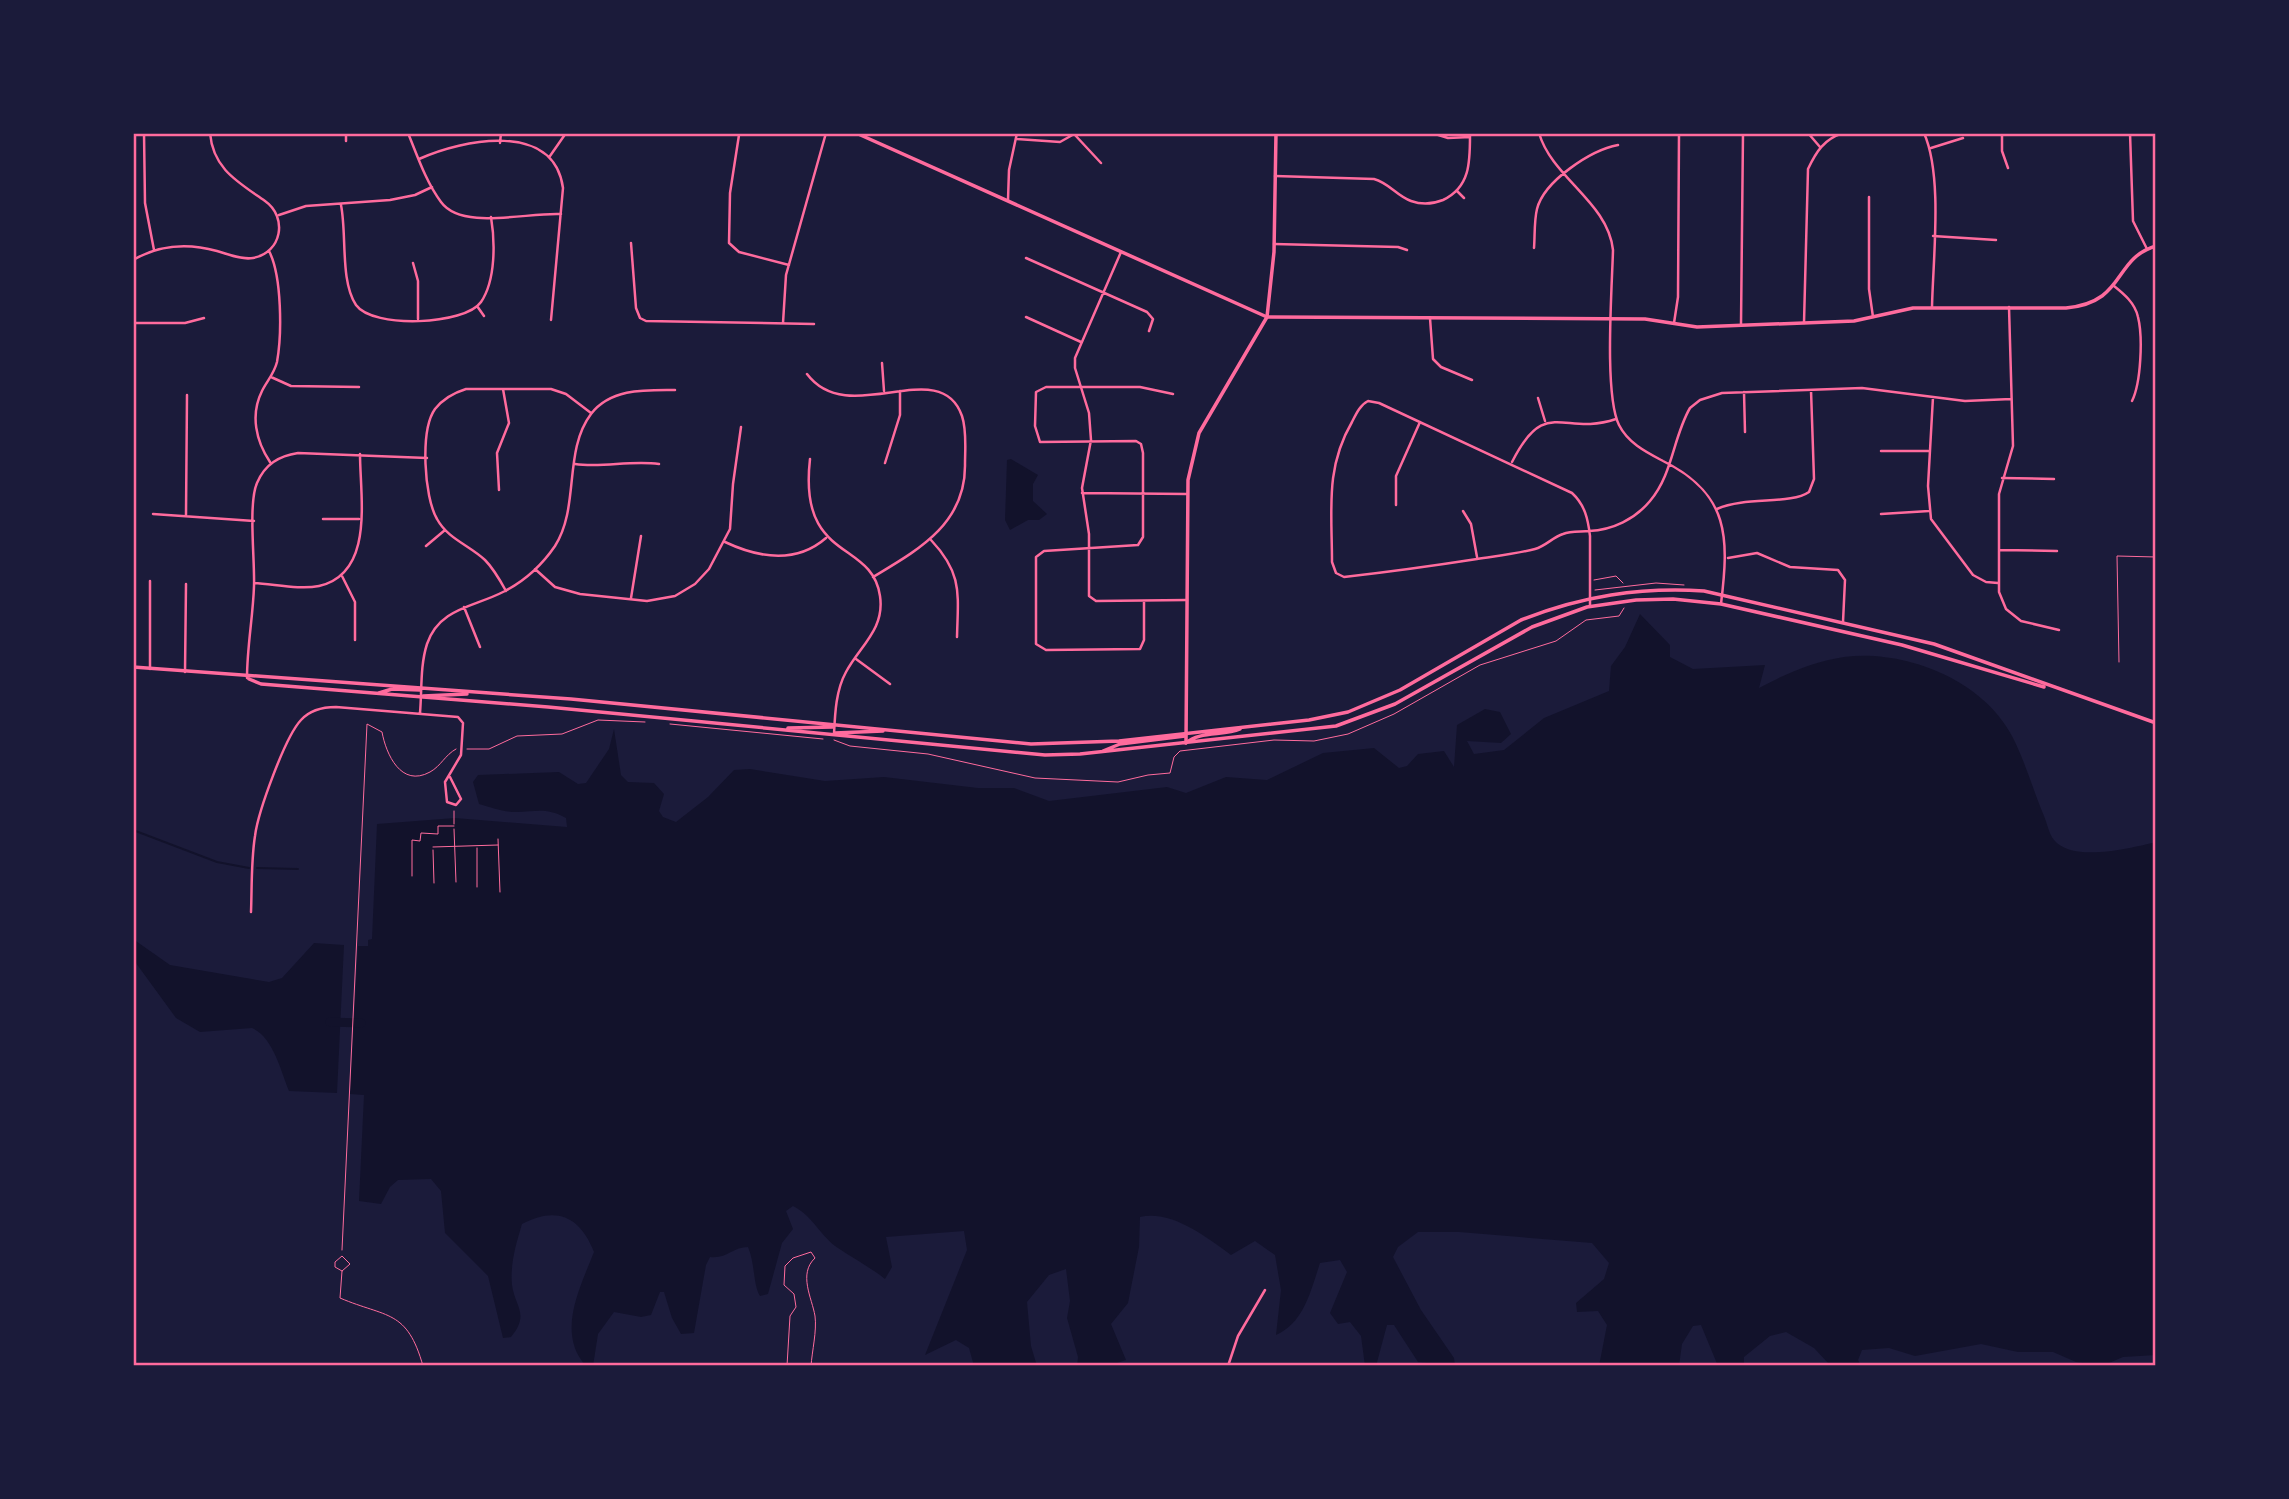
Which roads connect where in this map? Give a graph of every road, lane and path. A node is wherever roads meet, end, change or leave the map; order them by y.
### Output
1 (144, 133) edge
2 (210, 133) edge
3 (346, 133) edge
4 (408, 133) edge
5 (501, 133) edge
6 (566, 133) edge
7 (826, 133) edge
8 (856, 133) edge
9 (1017, 133) edge
10 (1276, 133) edge
11 (1432, 133) edge
12 (1539, 133) edge
13 (1679, 133) edge
14 (1743, 133) edge
15 (1808, 133) edge
16 (1843, 133) edge
17 (1924, 133) edge
18 (2002, 133) edge
19 (2130, 133) edge
20 (1076, 134) edge
21 (739, 135) dead end
22 (1470, 135) edge
23 (1963, 138) dead end
24 (1017, 139) junction
25 (345, 141) dead end
26 (500, 143) junction
27 (1618, 145) dead end
28 (1820, 148) junction
29 (1931, 148) junction
30 (550, 156) junction
31 (419, 159) junction
32 (1101, 163) dead end
33 (2008, 168) dead end
34 (1566, 174) junction
35 (1275, 176) junction
36 (432, 187) junction
37 (1457, 191) junction
38 (1870, 197) dead end
39 (1464, 198) dead end
40 (1008, 200) junction
41 (341, 205) junction
42 (561, 214) junction
43 (278, 216) junction
44 (491, 217) junction
45 (1933, 236) junction
46 (1996, 240) dead end
47 (631, 243) dead end
48 (1274, 244) junction
49 (2156, 246) edge
50 (1534, 248) dead end
51 (2147, 249) junction
52 (154, 250) junction
53 (1407, 250) dead end
54 (269, 251) junction
55 (1121, 252) junction
56 (1026, 258) dead end
57 (133, 260) edge
58 (413, 263) dead end
59 (789, 265) junction
60 (2113, 286) junction
61 (1102, 292) junction
62 (477, 306) junction
63 (1932, 307) junction
64 (2009, 307) junction
65 (484, 316) dead end
66 (1026, 317) dead end
67 (1267, 317) junction
68 (1873, 317) junction
69 (204, 318) dead end
70 (1430, 318) junction
71 (1612, 319) junction
72 (418, 320) junction
73 (551, 320) dead end
74 (1674, 323) junction
75 (1804, 323) junction
76 (133, 324) edge
77 (783, 324) junction
78 (814, 324) dead end
79 (1741, 325) junction
80 (1149, 331) dead end
81 (1081, 342) junction
82 (882, 363) dead end
83 (807, 374) dead end
84 (271, 377) junction
85 (1472, 380) dead end
86 (359, 387) dead end
87 (1080, 387) junction
88 (503, 389) junction
89 (675, 390) dead end
90 (1811, 390) junction
91 (900, 391) junction
92 (1744, 392) junction
93 (884, 393) junction
94 (1173, 394) dead end
95 (187, 395) dead end
96 (1933, 397) junction
97 (1538, 398) dead end
98 (2011, 399) junction
99 (961, 400) dead end
100 (2132, 401) dead end
101 (955, 404) junction
102 (591, 414) junction
103 (1616, 419) junction
104 (1420, 422) junction
105 (1546, 423) junction
106 (741, 427) dead end
107 (1745, 432) dead end
108 (1091, 440) junction
109 (1881, 451) dead end
110 (1928, 451) junction
111 (360, 454) junction
112 (427, 458) junction
113 (810, 459) dead end
114 (270, 462) junction
115 (885, 463) dead end
116 (1512, 463) junction
117 (575, 464) junction
118 (659, 464) dead end
119 (1670, 464) junction
120 (2002, 478) junction
121 (2054, 479) dead end
122 (499, 490) dead end
123 (1082, 493) junction
124 (1143, 494) junction
125 (1187, 494) junction
126 (1396, 505) dead end
127 (1717, 509) junction
128 (1464, 511) dead end
129 (1929, 511) junction
130 (153, 514) dead end
131 (1881, 514) dead end
132 (186, 515) junction
133 (323, 519) dead end
134 (359, 519) junction
135 (254, 521) junction
136 (445, 530) junction
137 (1589, 531) junction
138 (641, 536) dead end
139 (826, 538) junction
140 (931, 540) junction
141 (724, 542) junction
142 (426, 546) dead end
143 (1089, 549) junction
144 (1998, 550) junction
145 (2057, 551) dead end
146 (2156, 557) edge
147 (1726, 558) junction
148 (1477, 559) junction
149 (535, 569) junction
150 (342, 576) junction
151 (873, 577) junction
152 (1593, 580) dead end
153 (150, 581) dead end
154 (254, 583) junction
155 (1623, 583) dead end
156 (1998, 583) junction
157 (186, 584) dead end
158 (506, 591) junction
159 (1722, 595) junction
160 (1590, 597) junction
161 (631, 599) junction
162 (1186, 600) junction
163 (1144, 601) junction
164 (1721, 604) junction
165 (1625, 605) dead end
166 (1590, 606) junction
167 (464, 607) junction
168 (1843, 621) junction
169 (2060, 630) dead end
170 (957, 637) dead end
171 (355, 640) dead end
172 (480, 647) dead end
173 (855, 658) junction
174 (2119, 662) dead end
175 (133, 667) edge
176 (150, 669) junction
177 (185, 672) junction
178 (247, 678) junction
179 (890, 684) dead end
180 (2048, 687) junction
181 (421, 688) junction
182 (475, 693) junction
183 (377, 694) junction
184 (421, 697) junction
185 (420, 713) junction
186 (646, 722) dead end
187 (661, 723) dead end
188 (2156, 723) edge
189 (834, 726) junction
190 (1244, 727) junction
191 (782, 729) junction
192 (892, 730) junction
193 (834, 734) junction
194 (1186, 734) junction
195 (1186, 743) junction
196 (461, 748) junction
197 (1099, 753) junction
198 (450, 777) junction
199 (454, 806) junction
200 (454, 826) junction
201 (498, 839) dead end
202 (498, 845) junction
203 (455, 846) junction
204 (477, 846) junction
205 (412, 876) dead end
206 (456, 882) dead end
207 (434, 883) dead end
208 (478, 887) dead end
209 (500, 892) dead end
210 (251, 912) dead end
211 (342, 1256) junction
212 (342, 1271) junction
213 (1265, 1290) dead end
214 (423, 1366) edge
215 (787, 1366) edge
216 (810, 1366) edge
217 (1228, 1366) edge

1 - 52 street
2 - 43 street
3 - 25 street
4 - 31 street
5 - 26 street
6 - 30 street
7 - 59 street
8 - 40 main road
9 - 24 street
10 - 35 main road
11 - 22 street
12 - 34 street
13 - 74 street
14 - 79 street
15 - 28 street
16 - 28 street
17 - 29 street
18 - 33 street
19 - 51 street
20 - 24 street
20 - 32 street
21 - 59 street
22 - 37 street
23 - 29 street
24 - 40 street
26 - 30 street
26 - 31 street
27 - 34 street
28 - 75 street
29 - 45 street
30 - 42 street
31 - 36 street
34 - 50 street
34 - 71 street
35 - 37 street
35 - 48 main road
36 - 41 street
36 - 44 street
37 - 39 street
38 - 68 street
40 - 55 main road
41 - 43 street
41 - 72 street
42 - 44 street
42 - 73 street
43 - 54 street
44 - 62 street
45 - 46 street
45 - 63 street
47 - 77 street
48 - 53 street
48 - 67 main road
49 - 51 main road
51 - 60 main road
52 - 54 street
52 - 57 street
54 - 84 street
55 - 61 street
55 - 67 main road
56 - 61 street
58 - 72 street
59 - 77 street
60 - 64 main road
60 - 100 street
61 - 80 street
61 - 81 street
62 - 65 street
62 - 72 street
63 - 64 main road
63 - 68 main road
64 - 98 street
66 - 81 street
67 - 70 main road
67 - 125 main road
68 - 75 main road
69 - 76 street
70 - 71 main road
70 - 85 street
71 - 74 main road
71 - 103 street
74 - 79 main road
75 - 79 main road
77 - 78 street
81 - 87 street
82 - 93 street
83 - 93 street
84 - 86 street
84 - 114 street
87 - 94 street
87 - 108 street
87 - 108 street
88 - 102 street
88 - 112 street
88 - 122 street
89 - 102 street
90 - 92 street
90 - 96 street
90 - 127 street
91 - 93 street
91 - 101 street
91 - 115 street
92 - 107 street
92 - 119 street
95 - 132 street
96 - 98 street
96 - 110 street
97 - 105 street
98 - 120 street
99 - 101 street
101 - 140 street
102 - 117 street
103 - 105 street
103 - 119 street
104 - 116 street
104 - 126 street
104 - 148 street
105 - 116 street
106 - 141 street
108 - 123 street
108 - 124 street
109 - 110 street
110 - 129 street
111 - 112 street
111 - 114 street
111 - 134 street
112 - 136 street
113 - 139 street
114 - 135 street
116 - 137 street
117 - 118 street
117 - 149 street
119 - 127 street
119 - 137 street
120 - 121 street
120 - 144 street
123 - 124 street
123 - 143 street
124 - 125 street
124 - 143 street
125 - 162 main road
127 - 147 street
128 - 148 street
129 - 131 street
129 - 156 street
130 - 132 street
132 - 135 street
133 - 134 street
134 - 150 street
135 - 154 street
136 - 142 street
136 - 158 street
137 - 148 street
137 - 160 street
138 - 161 street
139 - 141 street
139 - 151 street
140 - 151 street
140 - 170 street
141 - 161 street
143 - 163 street
143 - 163 street
144 - 145 street
144 - 156 street
146 - 174 lane
147 - 159 street
147 - 168 street
149 - 158 street
149 - 161 street
150 - 154 street
150 - 171 street
151 - 173 street
152 - 155 path
153 - 176 street
154 - 178 street
156 - 169 street
157 - 177 street
158 - 167 street
159 - 160 main road
159 - 164 street
159 - 168 main road
160 - 166 street
160 - 190 main road
162 - 163 street
162 - 194 main road
164 - 166 main road
164 - 180 main road
165 - 187 path
166 - 195 main road
167 - 172 street
167 - 181 street
168 - 180 main road
173 - 179 street
173 - 189 street
175 - 176 main road
176 - 177 main road
177 - 178 main road
178 - 181 main road
178 - 183 main road
180 - 188 main road
181 - 182 main road
181 - 183 main road
181 - 184 street
182 - 184 main road
182 - 189 main road
183 - 184 main road
184 - 185 street
184 - 191 main road
185 - 196 street
185 - 210 street
186 - 196 path
189 - 191 main road
189 - 192 main road
189 - 193 street
190 - 194 main road
190 - 195 main road
191 - 193 main road
192 - 193 main road
192 - 194 main road
193 - 197 main road
194 - 195 main road
194 - 197 main road
195 - 197 main road
196 - 198 street
196 - 211 path
198 - 199 street
198 - 199 street
199 - 200 path
200 - 203 path
200 - 205 path
201 - 202 path
202 - 204 path
202 - 209 path
203 - 204 path
203 - 206 path
203 - 207 path
204 - 208 path
211 - 212 lane
211 - 212 lane
212 - 214 lane
213 - 217 street
215 - 216 path

